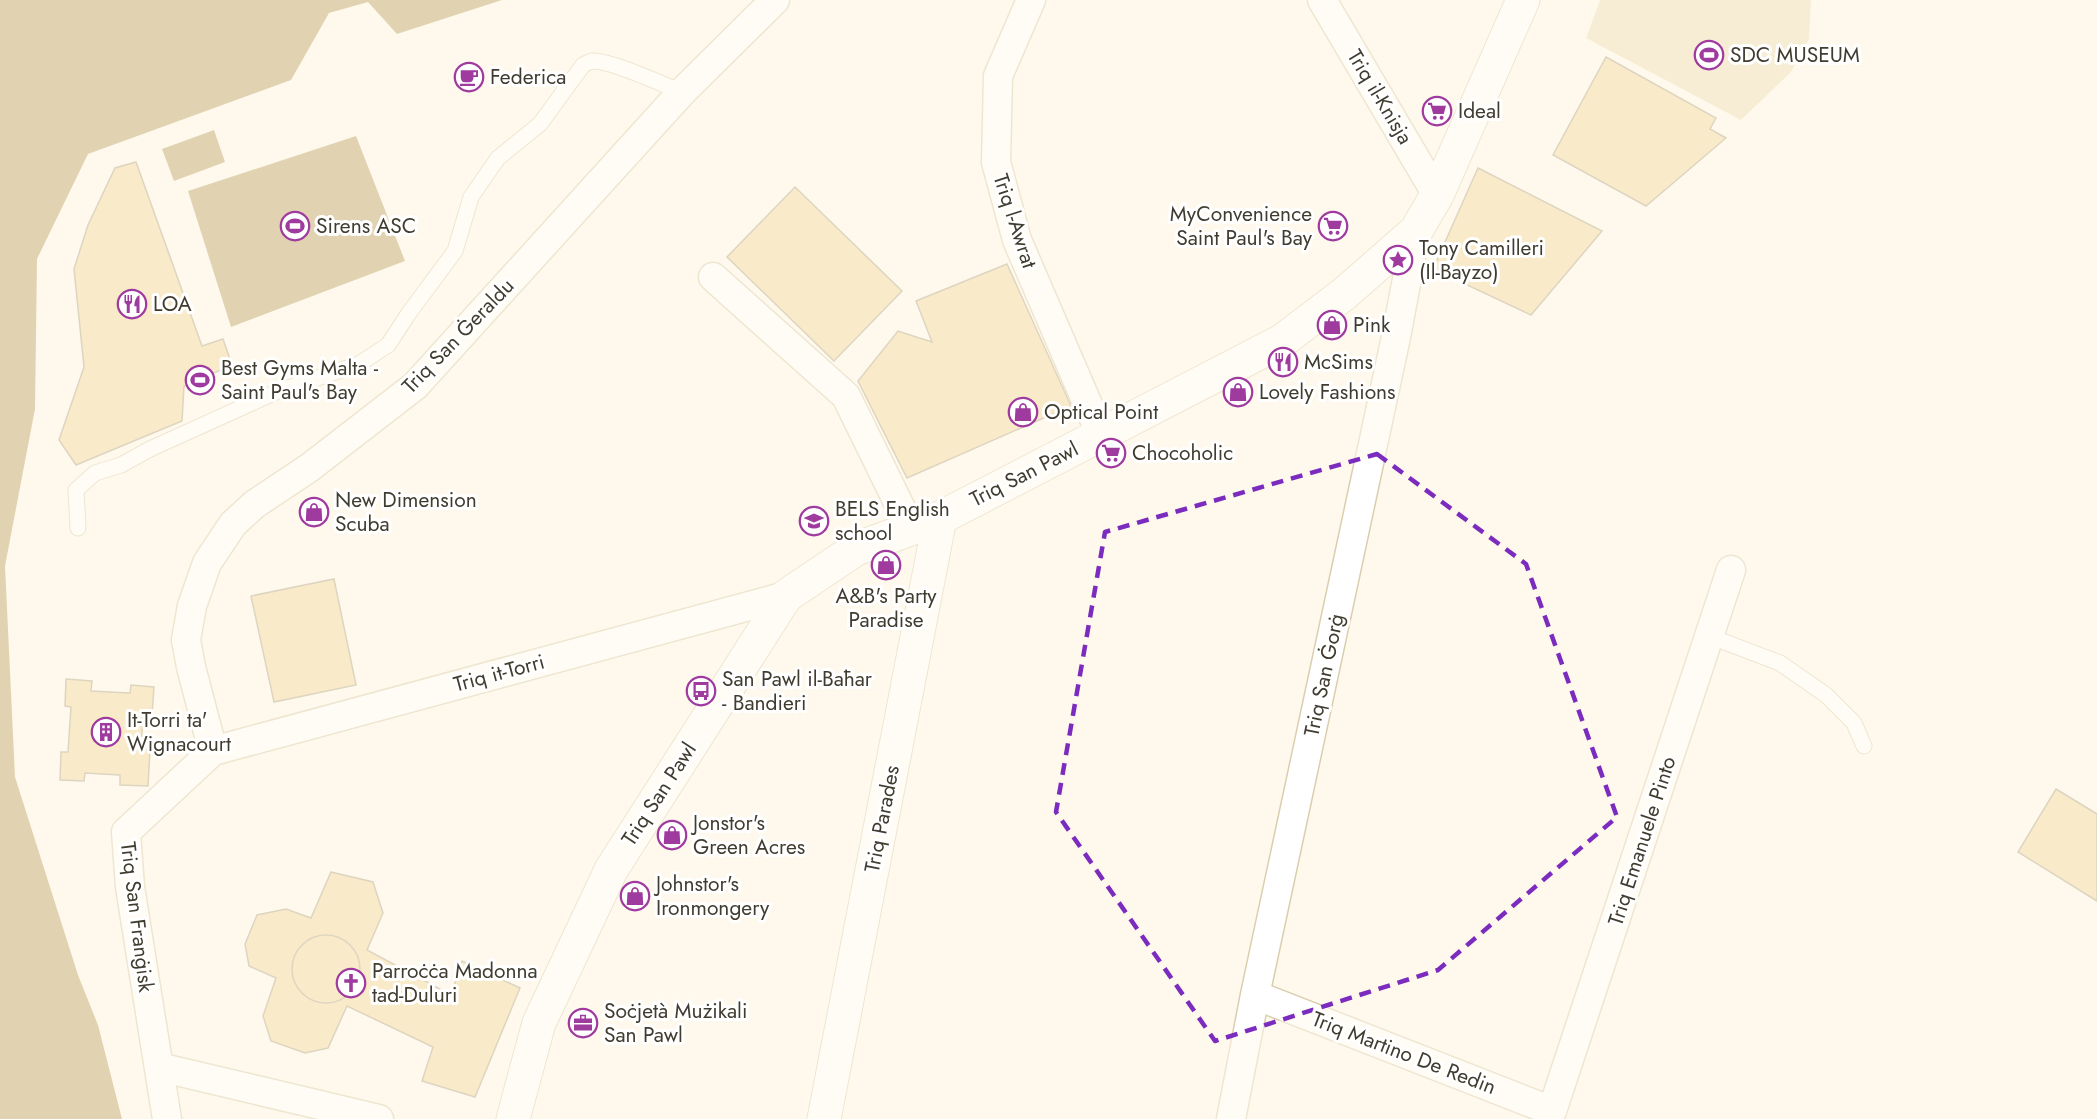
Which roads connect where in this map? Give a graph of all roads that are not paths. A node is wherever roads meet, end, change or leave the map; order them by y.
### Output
1 (775, 0) edge
2 (1031, 0) edge
3 (1322, 0) edge
4 (1522, 0) edge
5 (682, 92) junction
6 (1437, 195) junction
7 (1416, 231) junction
8 (712, 277) dead end
9 (1101, 435) junction
10 (925, 523) junction
11 (78, 528) dead end
12 (1731, 570) dead end
13 (786, 596) junction
14 (1709, 636) junction
15 (1864, 746) dead end
16 (213, 751) junction
17 (1255, 995) junction
18 (159, 1066) junction
19 (1552, 1111) joint
20 (168, 1119) edge
21 (379, 1119) edge
22 (513, 1119) edge
23 (824, 1119) edge
24 (1231, 1119) edge

1 - 5 street, Triq San Ġeraldu
2 - 9 street, Triq l-Awrat
3 - 6 street, Triq il-Knisja
4 - 6 street, Triq San Pawl
5 - 11 lane
5 - 16 street, Triq San Ġeraldu
6 - 7 street, Triq San Pawl
7 - 9 street, Triq San Pawl
7 - 17 street, Triq San Ġorġ
8 - 10 street
9 - 10 street, Triq San Pawl
10 - 13 street, Triq San Pawl
10 - 23 street, Triq Parades
12 - 14 street, Triq Emanuele Pinto
13 - 16 street, Triq it-Torri
13 - 22 street, Triq San Pawl
14 - 15 lane
14 - 19 street, Triq Emanuele Pinto
16 - 18 street, Triq San Franġisk
17 - 19 street, Triq Martino De Redin
17 - 24 street, Triq San Ġorġ
18 - 20 street, Triq San Franġisk
18 - 21 street

